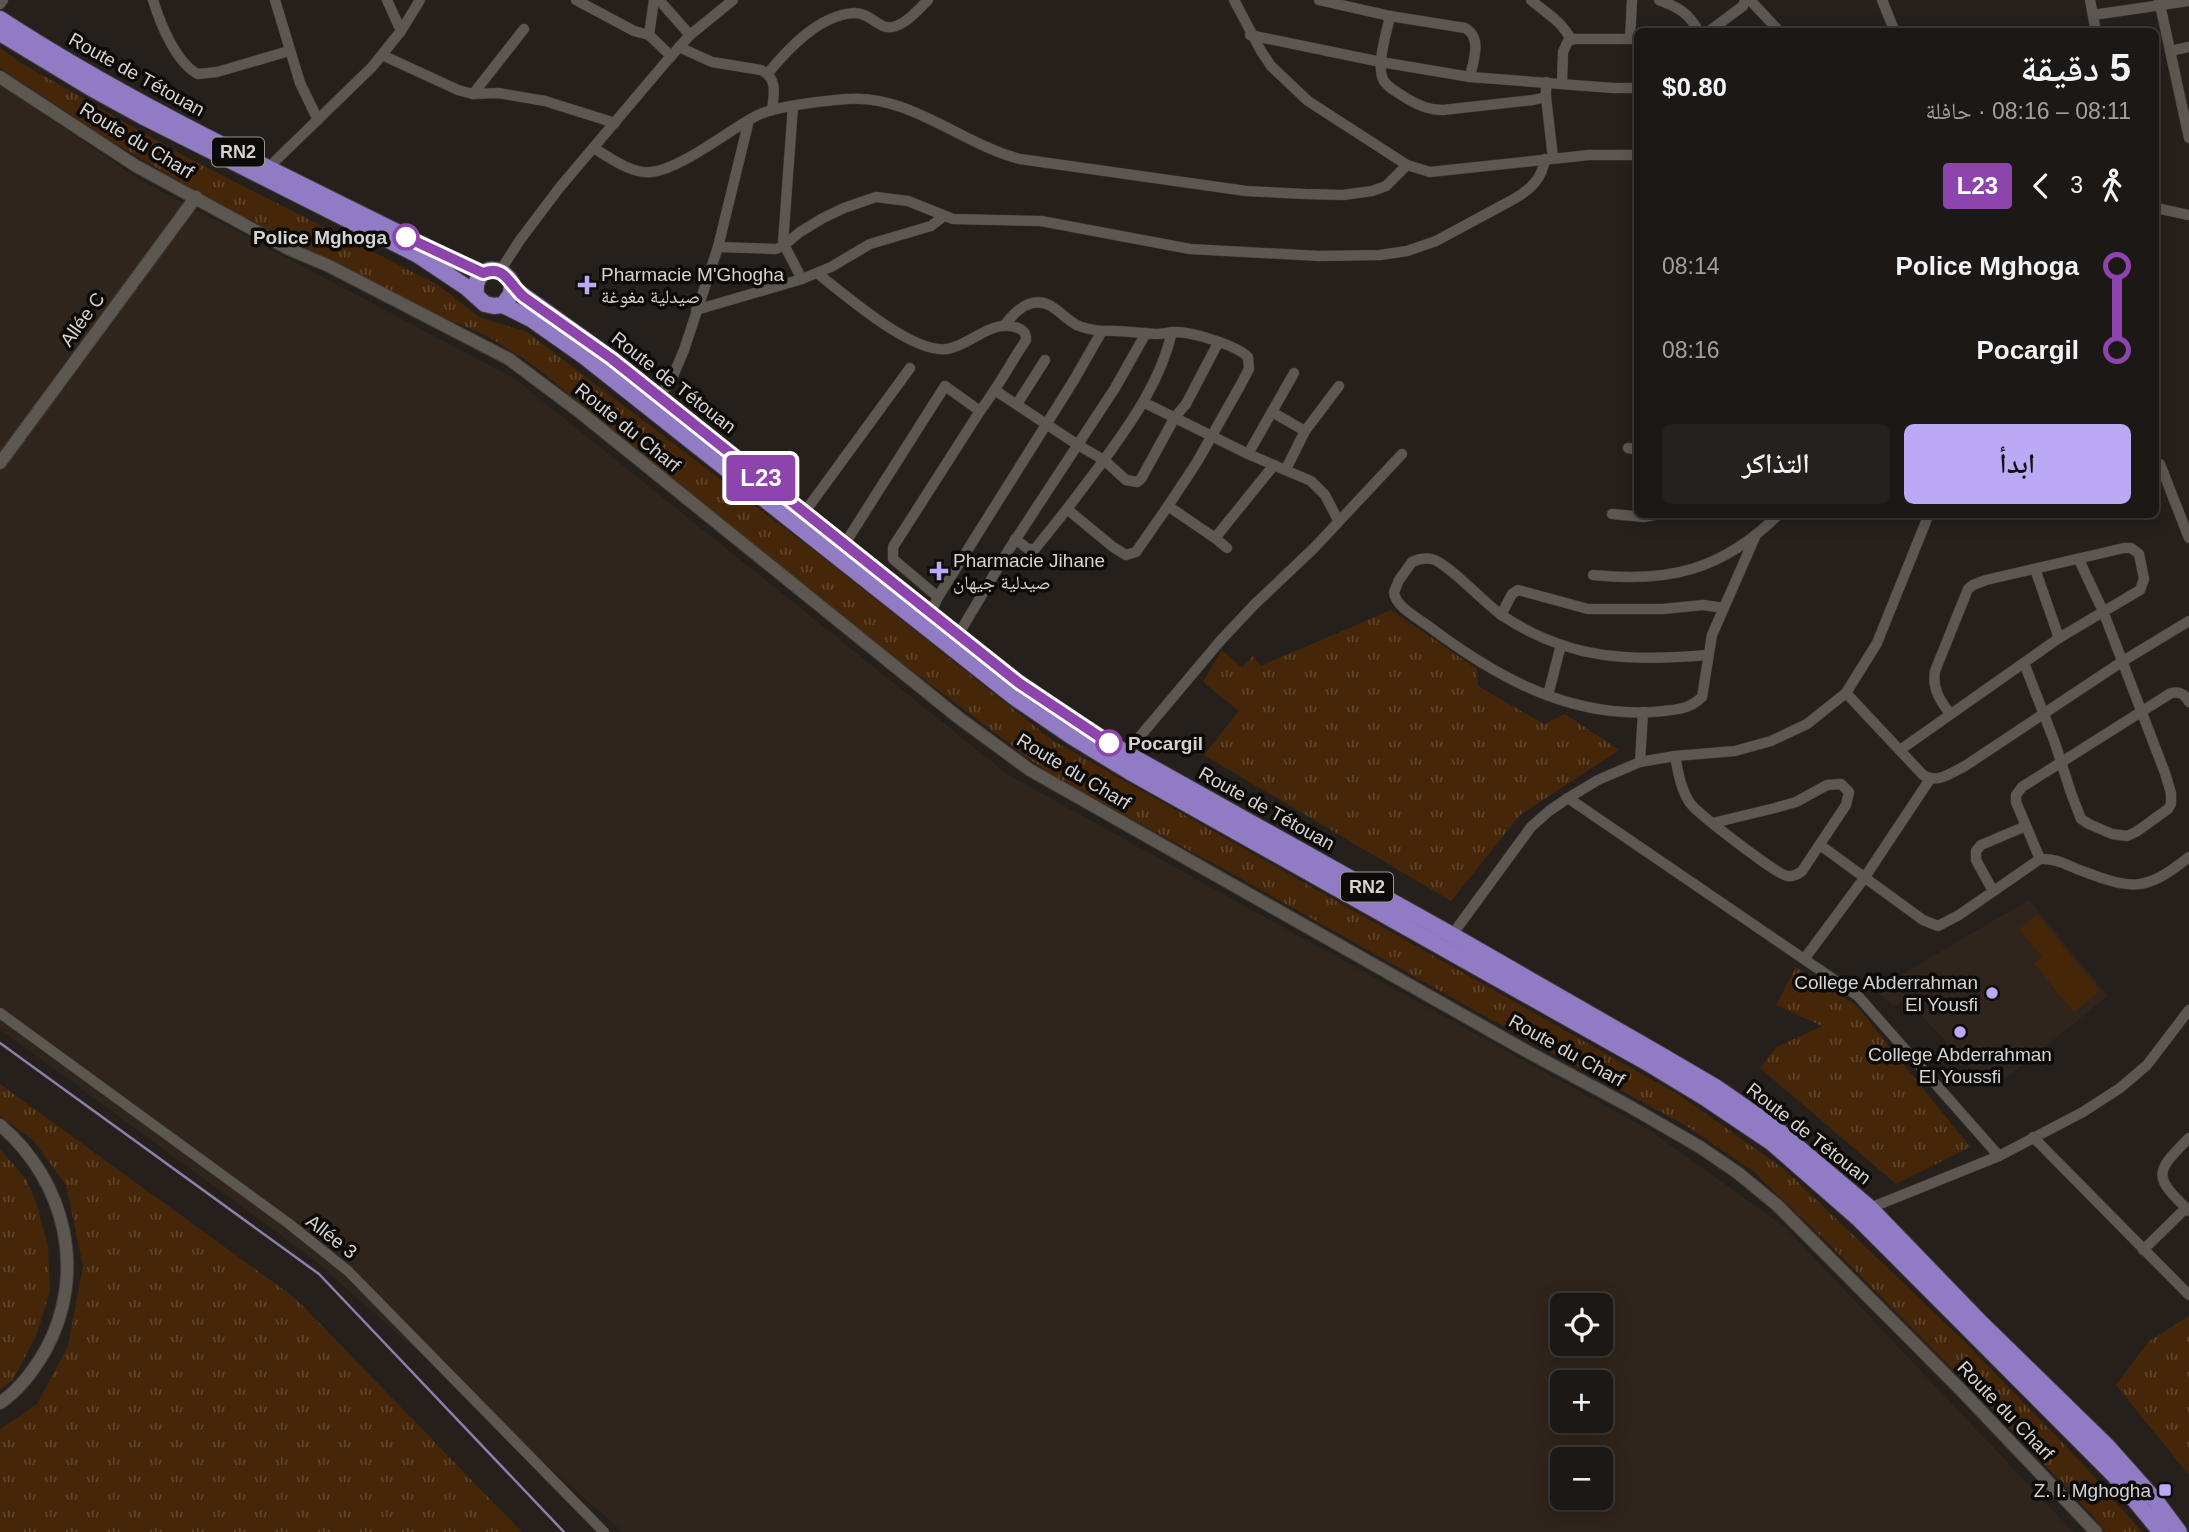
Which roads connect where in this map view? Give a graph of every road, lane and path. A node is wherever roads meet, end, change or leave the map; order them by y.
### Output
1 (3, 0) edge
2 (153, 0) edge
3 (275, 0) edge
4 (387, 0) edge
5 (420, 0) edge
6 (576, 0) edge
7 (657, 0) edge
8 (733, 0) edge
9 (928, 0) edge
10 (1234, 0) edge
11 (1319, 0) edge
12 (1531, 0) edge
13 (1632, 0) edge
14 (1659, 0) edge
15 (1748, 0) edge
16 (1882, 0) edge
17 (2090, 0) edge
18 (2189, 1) edge
19 (2159, 3) edge
20 (0, 4) edge
21 (2093, 15) junction
22 (1390, 16) junction
23 (0, 19) edge
24 (1697, 28) edge
25 (1713, 28) edge
26 (1776, 28) edge
27 (1893, 28) edge
28 (2095, 28) edge
29 (524, 29) dead end
30 (401, 31) junction
31 (0, 33) edge
32 (649, 35) junction
33 (690, 35) junction
34 (1250, 35) junction
35 (1634, 39) edge
36 (1571, 40) junction
37 (2189, 47) edge
38 (289, 51) junction
39 (2170, 51) junction
40 (675, 52) junction
41 (382, 55) junction
42 (1381, 62) junction
43 (768, 74) junction
44 (1470, 77) junction
45 (0, 78) edge
46 (1546, 82) junction
47 (1562, 84) junction
48 (1634, 88) edge
49 (473, 94) junction
50 (1546, 97) junction
51 (793, 106) junction
52 (772, 110) junction
53 (318, 120) junction
54 (750, 120) junction
55 (615, 122) junction
56 (2189, 138) edge
57 (593, 148) junction
58 (1634, 155) edge
59 (1549, 159) junction
60 (1407, 165) junction
61 (269, 167) junction
62 (195, 197) junction
63 (2159, 209) edge
64 (2189, 215) edge
65 (944, 216) junction
66 (783, 246) junction
67 (718, 247) junction
68 (500, 271) junction
69 (483, 273) junction
70 (817, 273) junction
71 (802, 279) junction
72 (513, 288) junction
73 (476, 294) junction
74 (503, 305) junction
75 (696, 310) junction
76 (1004, 326) junction
77 (1101, 331) junction
78 (1172, 332) junction
79 (1146, 333) junction
80 (1218, 343) junction
81 (1045, 360) dead end
82 (911, 368) dead end
83 (1294, 373) dead end
84 (1339, 386) dead end
85 (996, 391) junction
86 (659, 397) junction
87 (1143, 402) junction
88 (1017, 404) junction
89 (980, 411) junction
90 (1272, 412) junction
91 (1175, 417) junction
92 (1046, 424) junction
93 (1305, 430) junction
94 (1211, 434) junction
95 (1078, 445) junction
96 (1248, 454) junction
97 (1402, 454) dead end
98 (1104, 460) junction
99 (0, 463) edge
100 (2160, 464) dead end
101 (1274, 465) junction
102 (1286, 469) junction
103 (1168, 506) junction
104 (1067, 509) junction
105 (804, 513) junction
106 (1612, 514) dead end
107 (1634, 515) edge
108 (1775, 518) edge
109 (1927, 518) edge
110 (1338, 520) junction
111 (1755, 537) junction
112 (1215, 538) junction
113 (2189, 538) edge
114 (1015, 539) junction
115 (844, 545) junction
116 (1227, 548) dead end
117 (2079, 559) junction
118 (2035, 569) junction
119 (1593, 575) dead end
120 (938, 597) junction
121 (1724, 608) junction
122 (2103, 611) junction
123 (930, 614) junction
124 (1501, 615) junction
125 (2189, 621) edge
126 (958, 635) junction
127 (2059, 638) junction
128 (1561, 645) junction
129 (1708, 655) junction
130 (2123, 661) junction
131 (2024, 663) junction
132 (1846, 693) junction
133 (1548, 695) junction
134 (2189, 702) edge
135 (2141, 711) junction
136 (1643, 712) junction
137 (2043, 713) junction
138 (1950, 714) junction
139 (1900, 750) junction
140 (1126, 753) junction
141 (1675, 756) junction
142 (1640, 762) junction
143 (2062, 763) junction
144 (1930, 779) junction
145 (1568, 798) junction
146 (1713, 823) junction
147 (2026, 826) junction
148 (1820, 845) junction
149 (2189, 857) edge
150 (2040, 859) junction
151 (1865, 877) junction
152 (1993, 891) junction
153 (1452, 935) junction
154 (1805, 958) junction
155 (2189, 1010) edge
156 (0, 1013) edge
157 (0, 1125) edge
158 (2033, 1137) junction
159 (2189, 1138) edge
160 (1999, 1156) junction
161 (1870, 1208) junction
162 (2188, 1209) edge
163 (2143, 1250) junction
164 (2189, 1295) edge
165 (0, 1403) edge
166 (604, 1532) edge
167 (2096, 1532) edge
168 (2161, 1532) edge
169 (2179, 1532) edge

1 - 20 street
2 - 38 street
3 - 38 street
4 - 30 street
5 - 30 street
6 - 32 street
7 - 32 street
7 - 33 street
8 - 33 street
9 - 43 street
10 - 34 street
11 - 22 street
12 - 36 street
13 - 35 street
14 - 24 street
15 - 25 street
15 - 26 street
16 - 27 street
17 - 21 street
18 - 19 street
19 - 21 street
19 - 39 street
21 - 28 street
22 - 42 street
22 - 44 street
23 - 61 highway, Route de Tétouan / RN2
29 - 49 street
30 - 41 street
31 - 73 highway, Route de Tétouan / RN2
32 - 40 street
33 - 40 street
34 - 42 street
34 - 60 street
35 - 36 street
36 - 47 street
37 - 39 street
38 - 53 street
39 - 56 street
40 - 43 street
40 - 55 street
41 - 49 street
41 - 53 street
42 - 44 street
42 - 50 street
43 - 52 street
44 - 46 street
45 - 62 street, Route du Charf
46 - 47 street
46 - 50 street
47 - 48 street
49 - 55 street
50 - 59 street
51 - 52 street
51 - 60 street
51 - 66 street
52 - 54 street
53 - 61 street
54 - 57 street
54 - 67 street
55 - 57 street
57 - 68 street
58 - 59 street
59 - 60 street
59 - 65 street
61 - 69 highway, Route de Tétouan / RN2
62 - 99 street, Allée C
62 - 167 street, Route du Charf
63 - 64 street
65 - 66 street
65 - 70 street
66 - 67 street
66 - 71 street
67 - 75 street
68 - 69 highway
68 - 72 highway, RN2
69 - 73 highway
70 - 71 street
70 - 76 street
71 - 75 street
72 - 74 highway
72 - 86 highway, Route de Tétouan / RN2
73 - 74 highway, RN2
74 - 168 highway, Route de Tétouan / RN2
75 - 86 street
76 - 77 street
76 - 85 street
77 - 79 street
77 - 92 street
78 - 79 street
78 - 80 street
78 - 87 street
79 - 95 street
80 - 91 street
80 - 94 street
81 - 88 street
82 - 105 street
83 - 90 street
84 - 93 street
85 - 88 street
85 - 89 street
86 - 105 highway, Route de Tétouan / RN2
87 - 91 street
87 - 98 street
88 - 92 street
89 - 115 street
89 - 120 street
90 - 93 street
90 - 96 street
91 - 94 street
91 - 98 street
92 - 95 street
92 - 120 street
93 - 102 street
94 - 96 street
94 - 103 street
95 - 98 street
95 - 114 street
96 - 101 street
97 - 110 street
98 - 104 street
100 - 113 street
101 - 102 street
101 - 112 street
102 - 110 street
103 - 104 street
103 - 112 street
104 - 114 street
105 - 115 highway, Route de Tétouan / RN2
106 - 107 street
108 - 111 street
109 - 132 street
110 - 140 street
111 - 119 street
111 - 121 street
112 - 116 street
114 - 126 street
115 - 123 highway, Route de Tétouan / RN2
117 - 118 street
117 - 122 street
117 - 122 street
118 - 127 street
118 - 138 street
120 - 123 street
121 - 124 street
121 - 129 street
122 - 127 street
122 - 130 street
123 - 126 highway, Route de Tétouan / RN2
124 - 128 street
124 - 133 street
125 - 130 street
126 - 140 highway, Route de Tétouan / RN2
127 - 131 street
128 - 129 street
128 - 133 street
129 - 136 street
130 - 135 street
130 - 137 street
131 - 137 street
131 - 138 street
132 - 139 street
132 - 141 street
133 - 136 street
134 - 135 street
135 - 143 street
135 - 143 street
136 - 142 street
137 - 143 street
137 - 144 street
138 - 139 street
139 - 144 street
140 - 153 highway, Route de Tétouan / RN2
141 - 142 street
141 - 146 street
142 - 145 street
143 - 147 street
144 - 151 street
145 - 153 street
145 - 154 street
146 - 148 street
146 - 148 street
147 - 150 street
147 - 152 street
148 - 151 street
149 - 150 street
150 - 152 street
151 - 152 street
151 - 154 street
153 - 161 highway, Route de Tétouan / RN2
154 - 160 street
155 - 158 street
156 - 166 street, Allée 3
157 - 165 street
158 - 160 street
158 - 163 street
159 - 162 street
160 - 161 street
161 - 169 highway, Route de Tétouan / RN2
162 - 163 street
163 - 164 street

